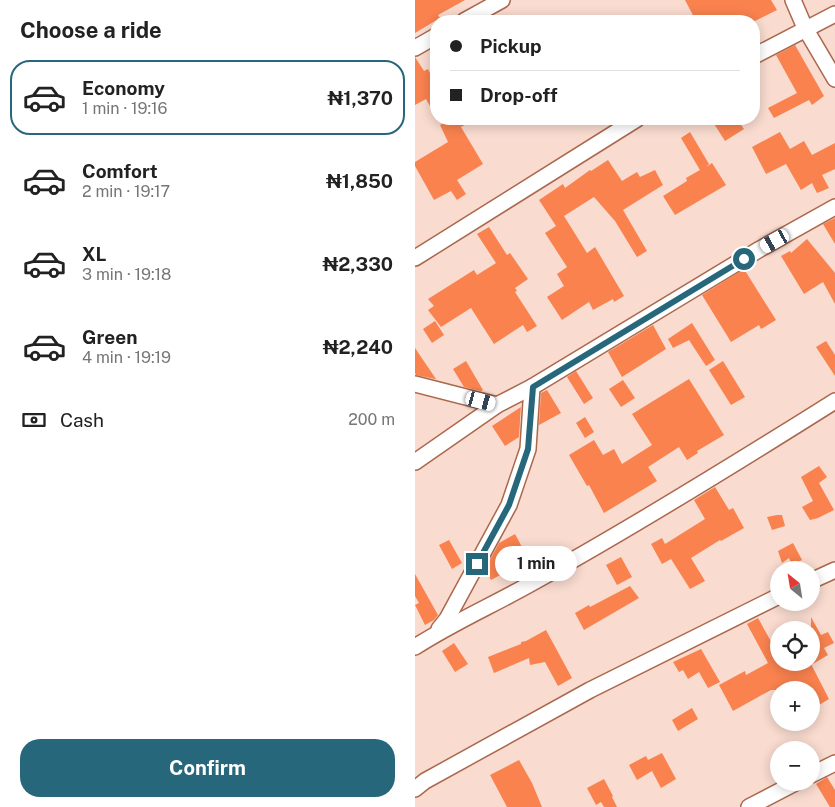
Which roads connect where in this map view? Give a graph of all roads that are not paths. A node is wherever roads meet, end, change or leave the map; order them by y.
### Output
1 (502, 0) edge
2 (793, 0) edge
3 (835, 14) edge
4 (475, 15) edge
5 (805, 28) junction
6 (430, 39) edge
7 (415, 48) edge
8 (760, 53) edge
9 (835, 79) edge
10 (627, 125) edge
11 (835, 207) edge
12 (415, 258) edge
13 (415, 384) edge
14 (533, 387) junction
15 (835, 402) edge
16 (497, 405) junction
17 (415, 462) edge
18 (835, 570) edge
19 (820, 577) edge
20 (770, 600) edge
21 (437, 633) junction
22 (415, 646) edge
23 (835, 763) edge
24 (820, 770) edge
25 (415, 789) edge
26 (780, 791) edge
27 (749, 807) edge

1 - 4 street
2 - 5 street
3 - 5 street
5 - 8 street
5 - 9 street
6 - 7 street
10 - 12 street
11 - 14 street
13 - 16 street
14 - 16 street
14 - 21 street
15 - 21 street
16 - 17 street
18 - 19 street
20 - 25 street
21 - 22 street
23 - 24 street
26 - 27 street

